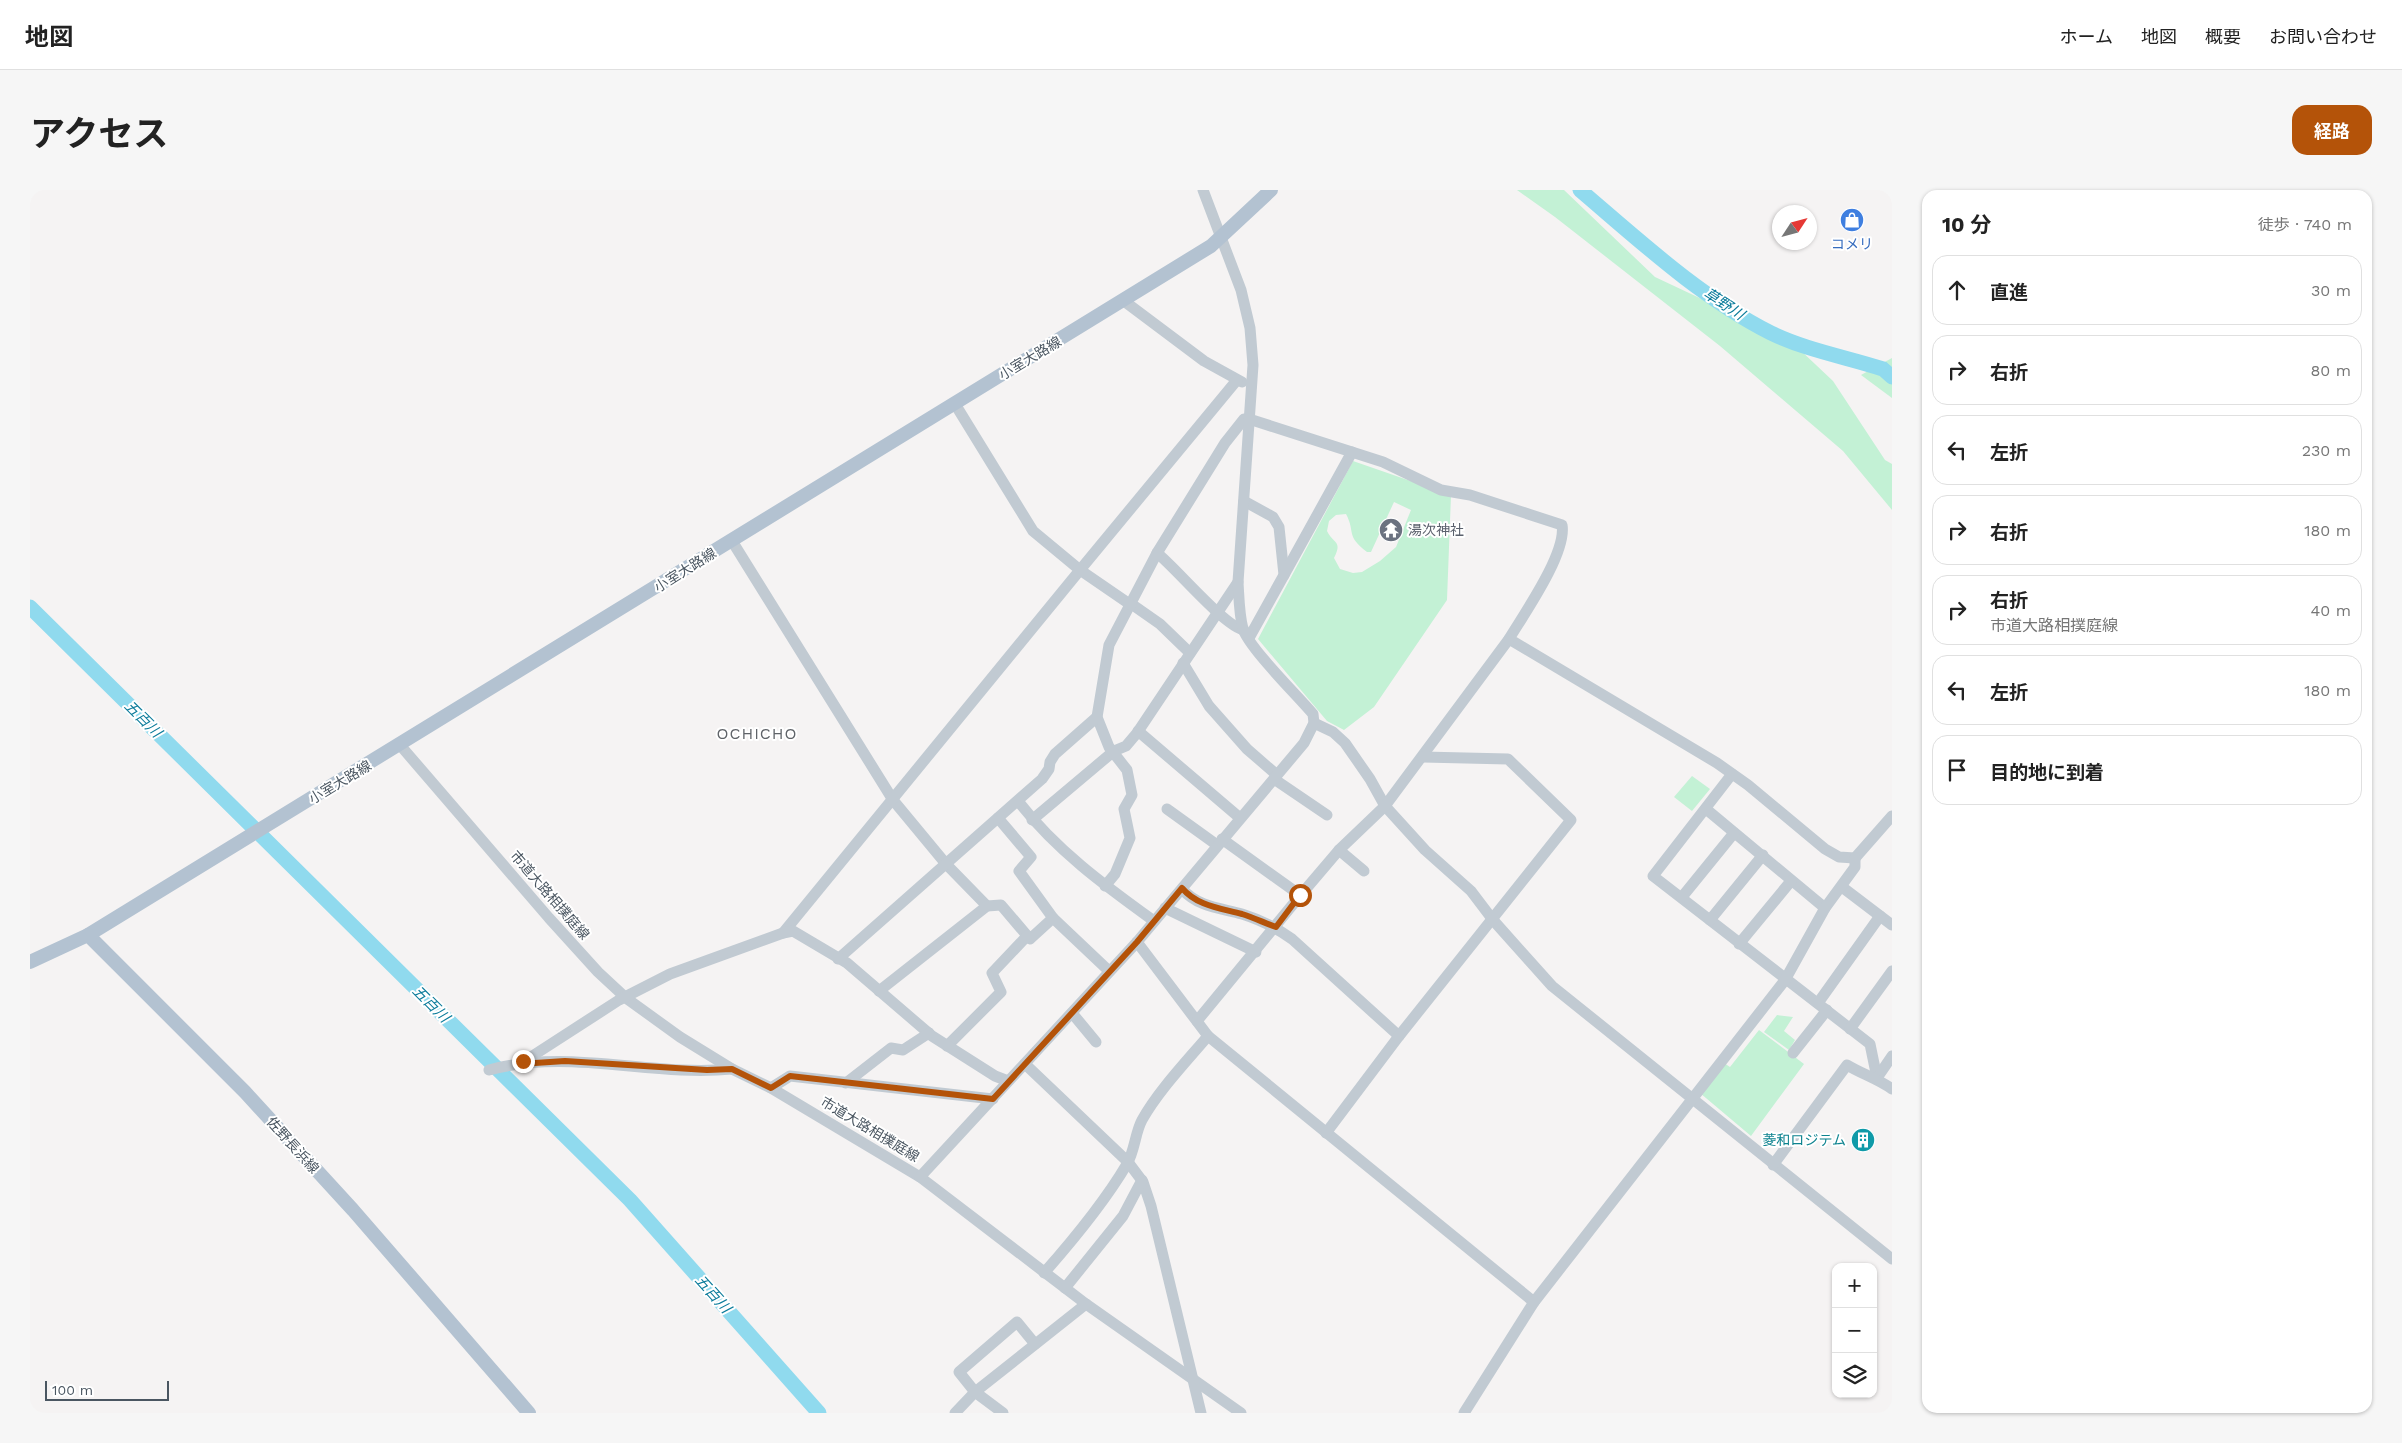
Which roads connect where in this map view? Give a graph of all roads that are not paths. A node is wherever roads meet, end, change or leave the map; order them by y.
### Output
1 (1203, 190) edge
2 (1271, 190) edge
3 (1220, 239) junction
4 (1124, 301) junction
5 (1237, 380) junction
6 (1251, 384) junction
7 (955, 404) junction
8 (1249, 419) junction
9 (1352, 452) junction
10 (1244, 501) junction
11 (732, 541) junction
12 (1157, 553) junction
13 (1080, 570) junction
14 (1284, 575) junction
15 (1238, 582) junction
16 (1130, 604) junction
17 (1217, 611) junction
18 (1247, 634) junction
19 (1509, 639) junction
20 (1186, 658) junction
21 (1097, 717) junction
22 (1314, 723) junction
23 (1138, 731) junction
24 (400, 745) junction
25 (1114, 751) junction
26 (1423, 757) junction
27 (1732, 774) junction
28 (1275, 777) junction
29 (893, 800) junction
30 (1018, 801) junction
31 (1385, 806) junction
32 (1167, 809) dead end
33 (1706, 809) junction
34 (1327, 815) dead end
35 (998, 818) junction
36 (1240, 818) junction
37 (1889, 819) edge
38 (1032, 820) junction
39 (1734, 833) junction
40 (1219, 842) junction
41 (1339, 850) junction
42 (1763, 855) junction
43 (1855, 858) junction
44 (946, 864) junction
45 (1364, 870) dead end
46 (1791, 881) junction
47 (1105, 886) junction
48 (1842, 887) junction
49 (1182, 888) junction
50 (1300, 895) junction
51 (1682, 897) junction
52 (987, 906) junction
53 (1165, 908) junction
54 (1825, 908) junction
55 (1880, 916) junction
56 (1053, 918) junction
57 (1493, 920) junction
58 (1710, 920) junction
59 (1154, 921) junction
60 (1892, 925) edge
61 (1276, 927) junction
62 (783, 933) junction
63 (88, 935) junction
64 (1028, 936) junction
65 (1137, 942) junction
66 (1739, 944) junction
67 (1256, 952) junction
68 (838, 959) junction
69 (30, 962) edge
70 (1109, 971) junction
71 (1892, 972) edge
72 (1785, 980) junction
73 (1888, 987) edge
74 (879, 991) junction
75 (626, 998) junction
76 (1822, 1007) junction
77 (1072, 1013) junction
78 (1197, 1021) junction
79 (1850, 1029) junction
80 (929, 1033) junction
81 (1208, 1036) junction
82 (1400, 1036) junction
83 (1096, 1042) dead end
84 (948, 1046) junction
85 (1793, 1054) dead end
86 (1892, 1056) edge
87 (520, 1064) junction
88 (1025, 1064) junction
89 (732, 1069) junction
90 (488, 1070) dead end
91 (1877, 1078) junction
92 (1008, 1081) junction
93 (846, 1083) junction
94 (771, 1088) junction
95 (1892, 1089) edge
96 (1692, 1098) junction
97 (993, 1099) junction
98 (1326, 1133) junction
99 (1128, 1162) junction
100 (1773, 1165) junction
101 (920, 1177) junction
102 (1142, 1180) junction
103 (1892, 1259) edge
104 (1044, 1273) junction
105 (1065, 1288) junction
106 (1534, 1302) junction
107 (1086, 1304) junction
108 (1034, 1344) junction
109 (1192, 1378) junction
110 (976, 1392) junction
111 (529, 1413) edge
112 (954, 1413) edge
113 (1003, 1413) edge
114 (1201, 1413) edge
115 (1241, 1413) edge
116 (1464, 1413) edge

1 - 3 street
2 - 3 main road, 小室大路線
3 - 4 main road, 小室大路線
3 - 6 street
4 - 5 street
4 - 7 main road, 小室大路線
5 - 6 street
5 - 13 street
6 - 8 street
7 - 11 main road, 小室大路線
7 - 13 street
8 - 9 street
8 - 10 street
8 - 12 street
9 - 14 street
9 - 19 street
10 - 14 street
10 - 15 street
11 - 24 main road, 小室大路線
11 - 29 street
12 - 16 street
12 - 17 street
13 - 16 street
13 - 29 street
14 - 18 street
15 - 17 street
15 - 18 street
16 - 20 street
16 - 21 street
17 - 18 street
17 - 20 street
18 - 22 street
19 - 26 street
19 - 27 street
20 - 23 street
20 - 28 street
21 - 25 street
21 - 30 street
22 - 28 street
22 - 31 street
23 - 25 street
23 - 36 street
24 - 63 main road, 小室大路線
24 - 75 street, 市道大路相撲庭線
25 - 38 street
25 - 47 street
26 - 31 street
26 - 57 street
27 - 33 street
27 - 43 street
28 - 34 street
28 - 36 street
29 - 44 street
29 - 62 street
30 - 35 street
30 - 38 street
31 - 41 street
31 - 57 street
32 - 40 street
33 - 39 street
33 - 51 street
35 - 44 street
35 - 56 street
36 - 40 street
37 - 43 street
38 - 47 street
39 - 42 street
39 - 51 street
40 - 49 street
40 - 50 street
41 - 45 street
41 - 50 street
42 - 46 street
42 - 58 street
43 - 48 street
44 - 52 street
44 - 68 street
46 - 54 street
46 - 66 street
47 - 59 street
48 - 54 street
48 - 55 street
49 - 53 street
49 - 61 street
50 - 61 street
51 - 58 street
52 - 64 street
52 - 74 street
53 - 59 street
53 - 67 street
54 - 72 street
55 - 60 street
55 - 76 street
56 - 64 street
56 - 70 street
57 - 82 street
57 - 96 street
58 - 66 street
59 - 65 street
61 - 67 street
61 - 82 street
62 - 68 street
62 - 75 street
63 - 69 main road
63 - 111 main road, 佐野長浜線
64 - 84 street
65 - 70 street
65 - 78 street
66 - 72 street
67 - 78 street
68 - 74 street
70 - 77 street
71 - 73 street
72 - 76 street
72 - 96 street
73 - 79 street
74 - 80 street
75 - 87 street
75 - 89 street, 市道大路相撲庭線
76 - 79 street
76 - 85 street
77 - 83 street
77 - 88 street
78 - 81 street
79 - 91 street
80 - 84 street
80 - 93 street
81 - 98 street
81 - 99 street
82 - 98 street
84 - 92 street
86 - 91 street
87 - 89 street
87 - 90 street
88 - 92 street
88 - 99 street
89 - 94 street, 市道大路相撲庭線
91 - 95 street
91 - 100 street
92 - 97 street
93 - 94 street
93 - 97 street
94 - 101 street, 市道大路相撲庭線
96 - 100 street
96 - 106 street
97 - 101 street
98 - 106 street
99 - 102 street
99 - 104 street
100 - 103 street
101 - 104 street, 市道大路相撲庭線
102 - 105 street
102 - 109 street
104 - 105 street, 市道大路相撲庭線
105 - 107 street, 市道大路相撲庭線
106 - 116 street
107 - 108 street
107 - 109 street, 市道大路相撲庭線
108 - 110 street
108 - 110 street
109 - 114 street
109 - 115 street, 市道大路相撲庭線
110 - 112 street
110 - 113 street

